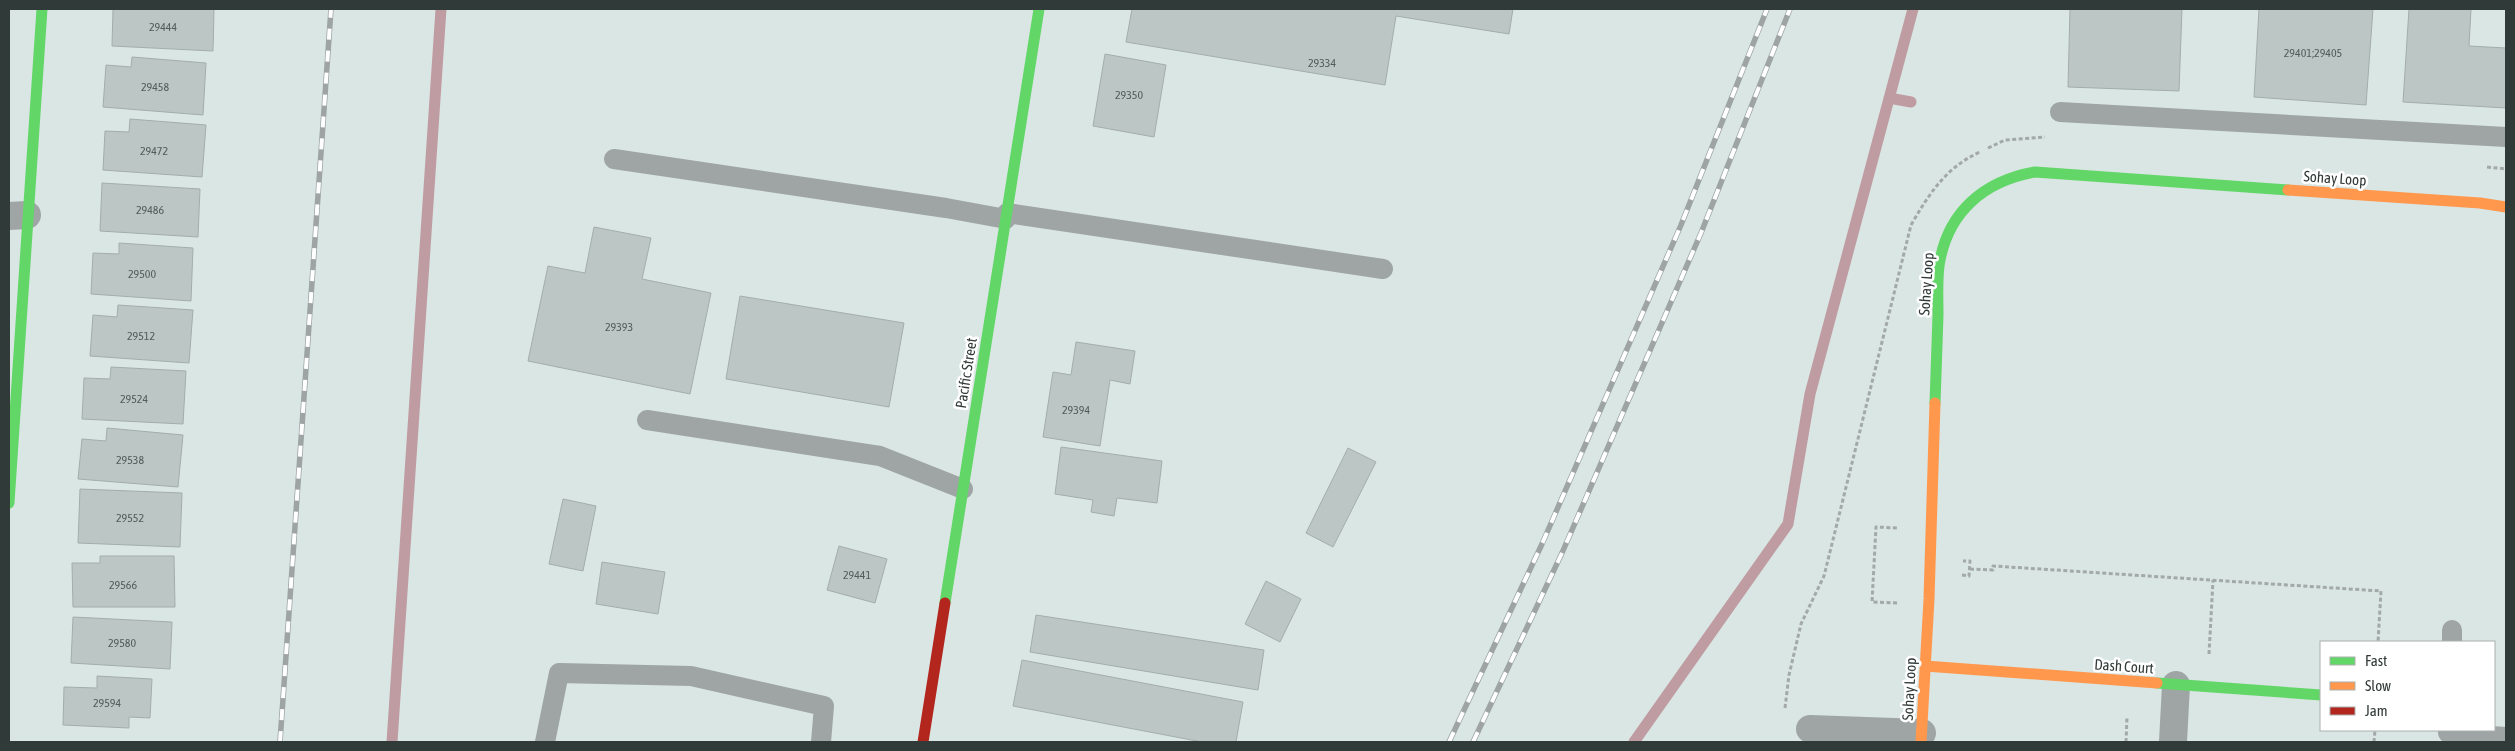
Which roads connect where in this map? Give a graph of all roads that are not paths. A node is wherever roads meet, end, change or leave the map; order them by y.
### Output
1 (42, 9) edge
2 (1040, 9) edge
3 (2060, 112) dead end
4 (2506, 137) edge
5 (614, 159) dead end
6 (2506, 207) edge
7 (18, 215) edge
8 (1007, 216) junction
9 (1383, 269) dead end
10 (647, 420) dead end
11 (963, 489) junction
12 (9, 503) edge
13 (1925, 666) junction
14 (2176, 685) junction
15 (2320, 695) edge
16 (1810, 729) dead end
17 (2447, 735) edge
18 (2506, 737) edge
19 (1922, 738) edge
20 (545, 742) edge
21 (821, 742) edge
22 (923, 742) edge
23 (2172, 742) edge

1 - 7 street
2 - 8 street, Pacific Street
3 - 4 lane
5 - 8 lane
6 - 13 street, Sohay Loop
7 - 12 street
8 - 9 lane
8 - 11 street, Pacific Street
10 - 11 lane
11 - 22 street, Pacific Street
13 - 14 street, Dash Court
13 - 19 street, Sohay Loop
14 - 15 street, Dash Court
14 - 23 street
16 - 19 street
17 - 18 lane
20 - 21 lane

